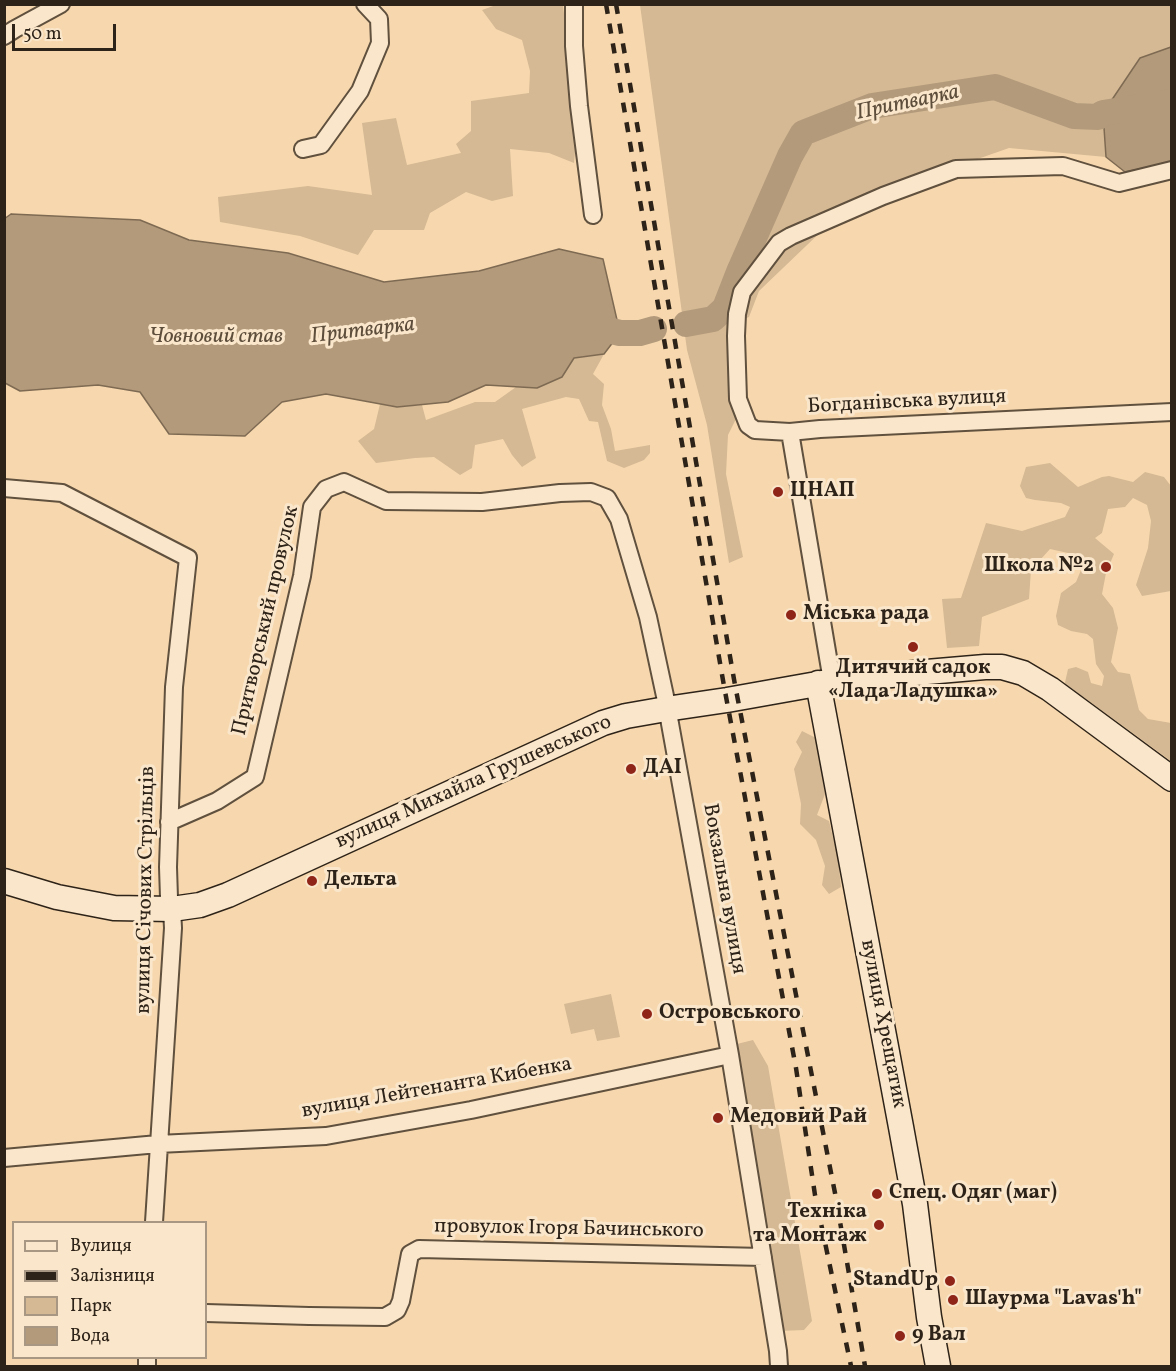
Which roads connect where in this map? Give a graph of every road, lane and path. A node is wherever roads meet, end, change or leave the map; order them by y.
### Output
1 (61, 4) edge
2 (365, 4) edge
3 (574, 4) edge
4 (4, 36) edge
5 (303, 149) dead end
6 (1172, 170) edge
7 (593, 215) dead end
8 (1172, 412) edge
9 (790, 432) junction
10 (4, 488) edge
11 (607, 498) joint
12 (825, 682) junction
13 (666, 709) junction
14 (1172, 779) edge
15 (169, 822) junction
16 (4, 881) edge
17 (172, 909) junction
18 (730, 1055) junction
19 (158, 1144) junction
20 (4, 1158) edge
21 (154, 1221) edge
22 (763, 1257) junction
23 (207, 1313) edge
24 (779, 1366) edge
25 (938, 1366) edge

1 - 4 street
2 - 5 street
3 - 7 street
6 - 9 street
8 - 9 street, Богданівська вулиця
9 - 12 street, Богданівська вулиця
10 - 15 street, вулиця Січових Стрільців
11 - 13 street, Вокзальна вулиця
11 - 15 street, Притворський провулок
12 - 13 street, вулиця Михайла Грушевського
12 - 14 street, вулиця Михайла Грушевського
12 - 25 street, вулиця Хрещатик
13 - 17 street, вулиця Михайла Грушевського
13 - 18 street, Вокзальна вулиця
15 - 17 street, вулиця Січових Стрільців
16 - 17 street, вулиця Михайла Грушевського
17 - 19 street, вулиця Січових Стрільців
18 - 19 street, вулиця Лейтенанта Кибенка
18 - 22 street, Вокзальна вулиця
19 - 20 street, вулиця Лейтенанта Кибенка
19 - 21 street, вулиця Січових Стрільців
22 - 23 street, провулок Ігоря Бачинського
22 - 24 street, Вокзальна вулиця

